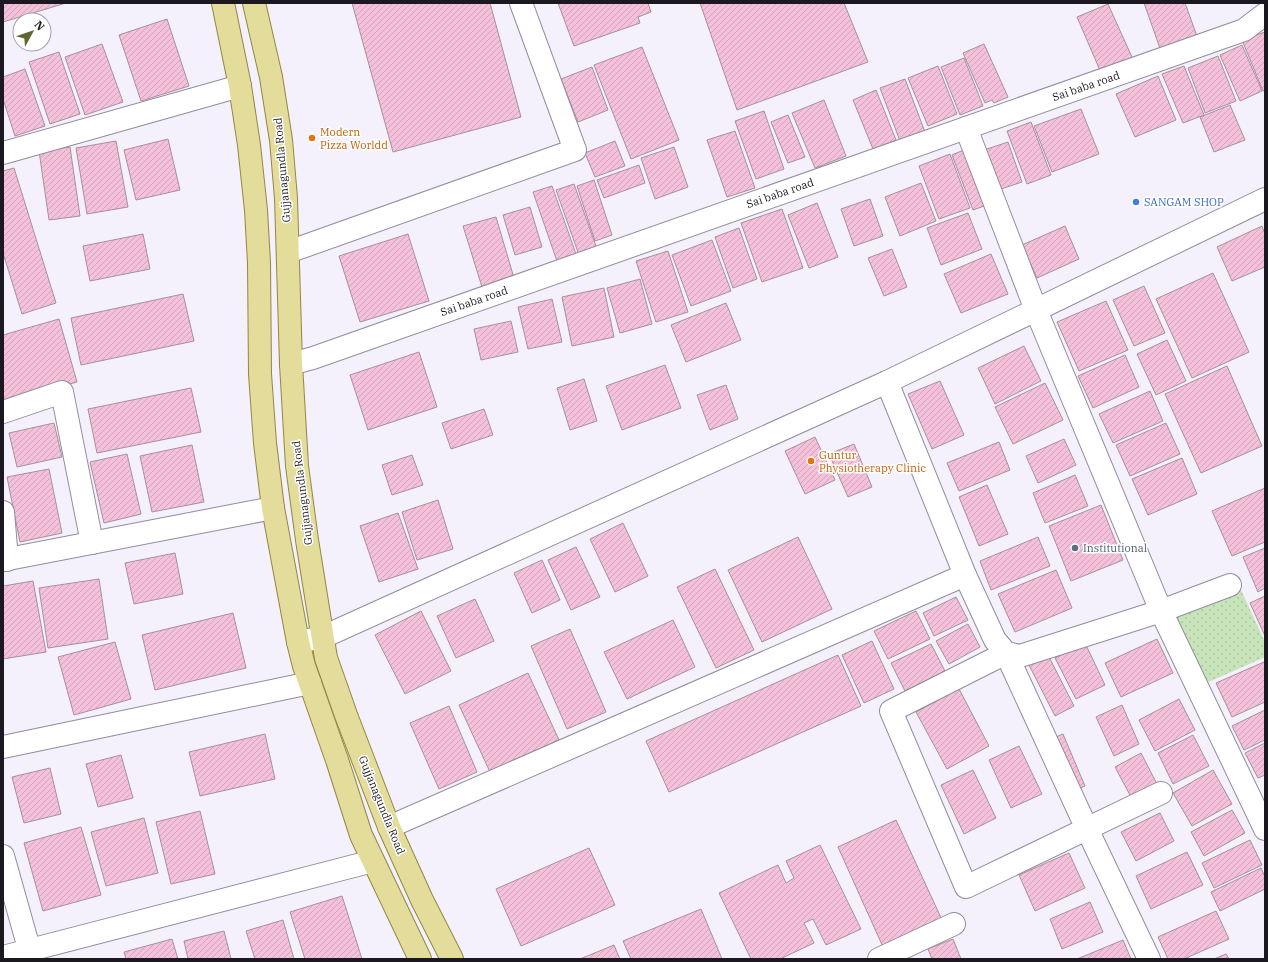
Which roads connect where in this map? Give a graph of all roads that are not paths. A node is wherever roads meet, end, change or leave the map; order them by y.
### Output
1 (223, 3) edge
2 (254, 3) edge
3 (521, 3) edge
4 (1265, 14) edge
5 (240, 86) junction
6 (966, 128) junction
7 (3, 153) edge
8 (1265, 199) edge
9 (288, 252) junction
10 (1036, 310) junction
11 (291, 364) junction
12 (886, 382) junction
13 (3, 412) edge
14 (273, 508) junction
15 (3, 512) edge
16 (92, 543) junction
17 (5, 560) edge
18 (965, 576) junction
19 (1230, 585) dead end
20 (1161, 610) junction
21 (323, 637) junction
22 (298, 642) junction
23 (1006, 653) junction
24 (310, 683) junction
25 (3, 747) edge
26 (1161, 793) dead end
27 (389, 827) junction
28 (1087, 829) junction
29 (1265, 829) edge
30 (3, 856) edge
31 (373, 861) junction
32 (954, 924) dead end
33 (31, 955) edge
34 (3, 957) edge
35 (420, 959) edge
36 (452, 959) edge
37 (879, 959) edge
38 (1149, 959) edge

1 - 5 main road
2 - 9 main road, Gujjanagundla Road
3 - 9 street
4 - 6 street, Sai baba road
5 - 7 street
5 - 14 main road
6 - 10 street
6 - 11 street, Sai baba road
8 - 10 street
9 - 11 main road, Gujjanagundla Road
10 - 12 street
10 - 20 street
11 - 21 main road, Gujjanagundla Road
12 - 18 street
12 - 21 street
13 - 16 street
14 - 16 street
14 - 22 main road
15 - 17 street
16 - 17 street
18 - 23 street
18 - 27 street
19 - 20 street
20 - 23 street
20 - 29 street
21 - 22 street
21 - 27 main road, Gujjanagundla Road
22 - 24 main road
23 - 28 street
23 - 28 street
24 - 25 street
24 - 31 main road
26 - 28 street
27 - 36 main road, Gujjanagundla Road
28 - 38 street
30 - 33 street
31 - 33 street
31 - 35 main road
32 - 37 street
33 - 34 street

